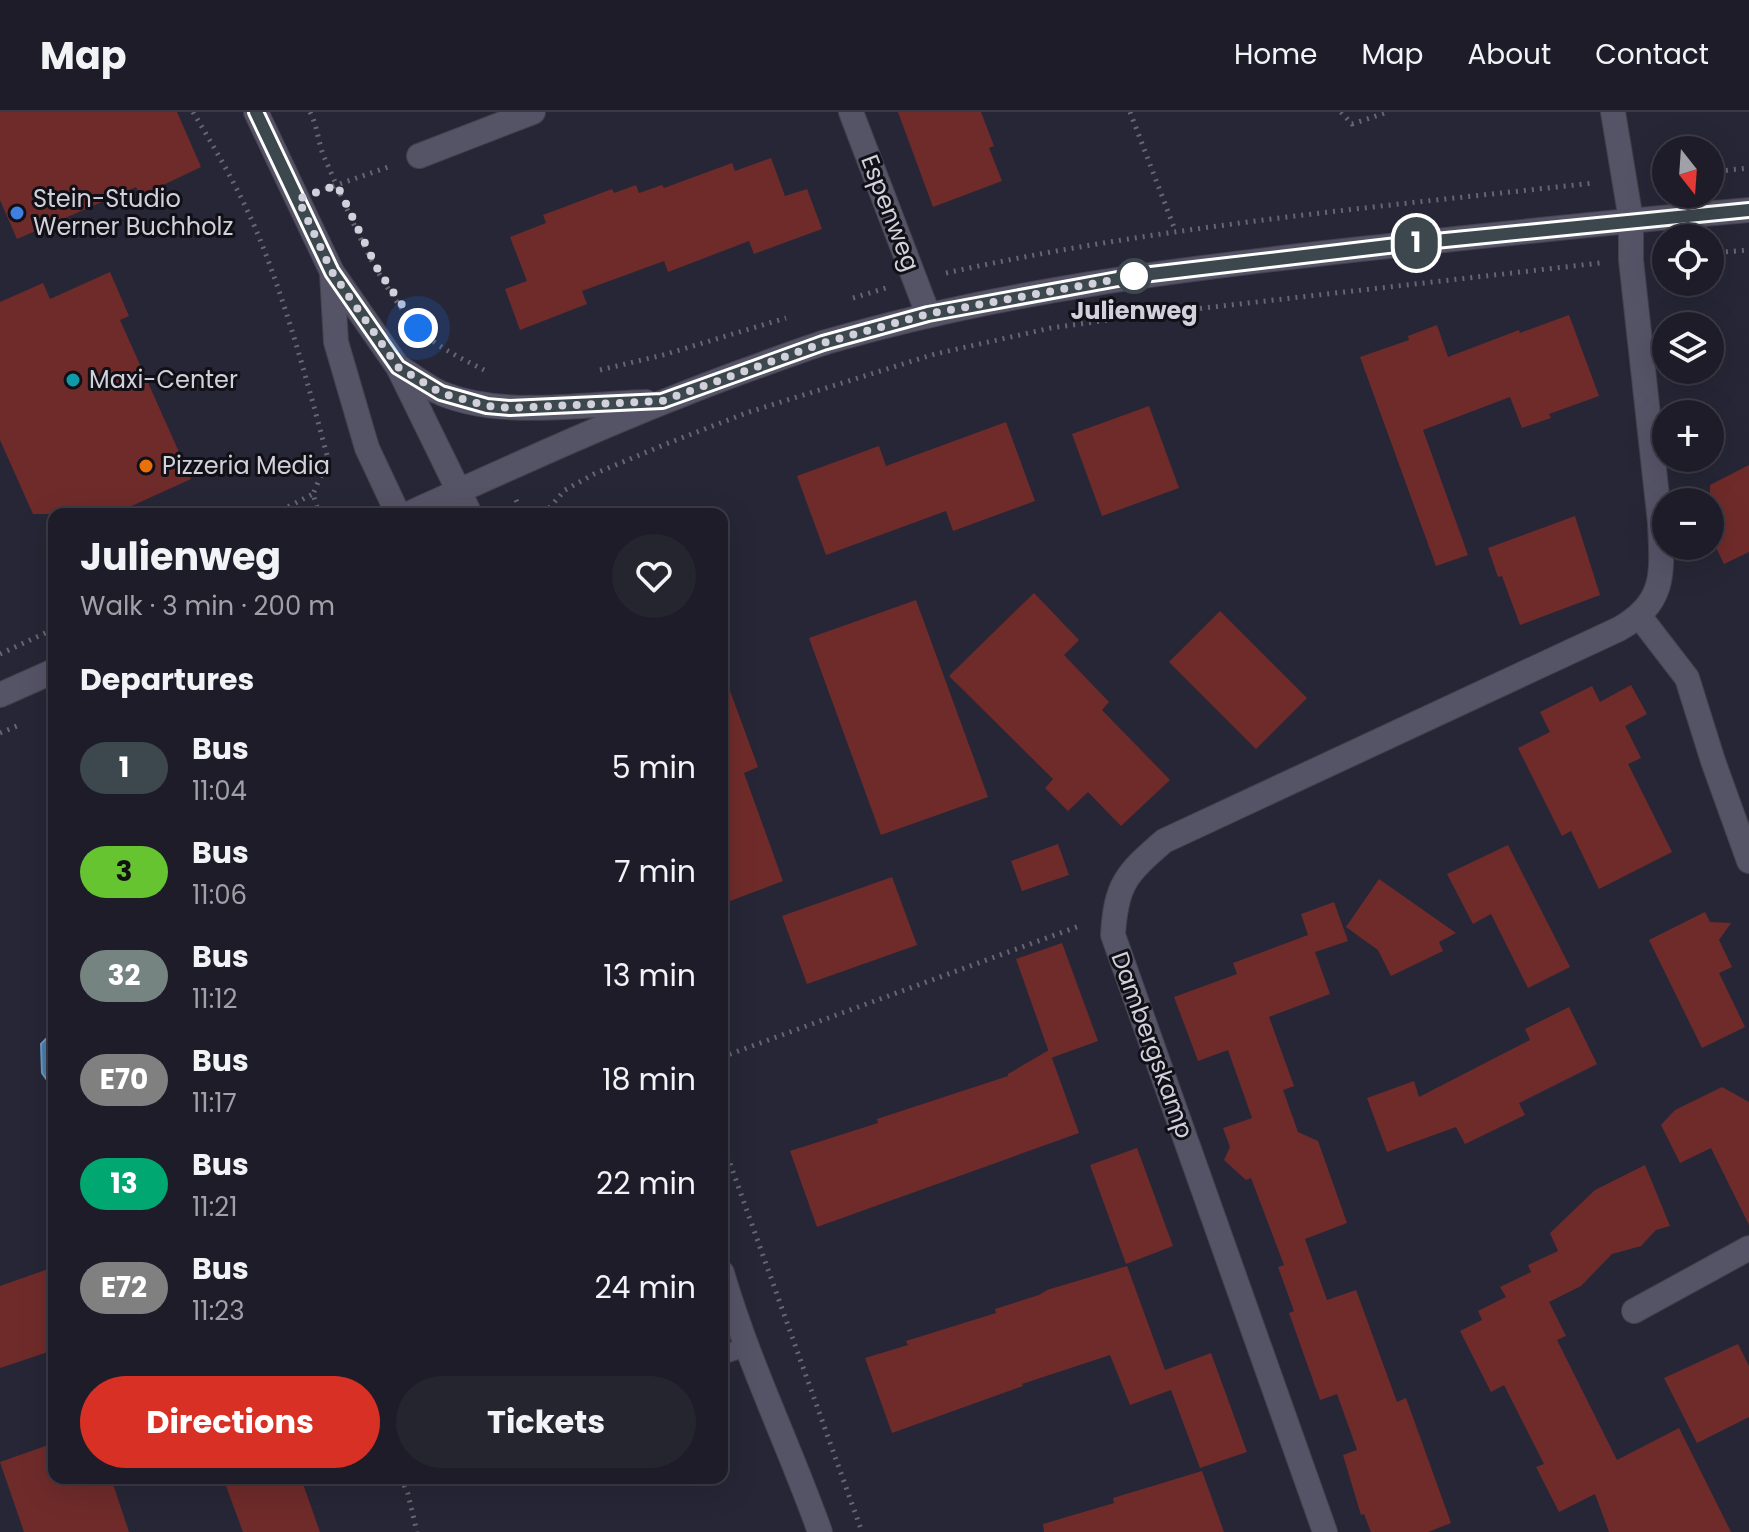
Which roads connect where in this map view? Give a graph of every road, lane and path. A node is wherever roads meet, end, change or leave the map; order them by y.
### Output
1 (193, 112) edge
2 (256, 112) edge
3 (310, 112) edge
4 (533, 112) edge
5 (851, 112) edge
6 (1130, 112) edge
7 (1341, 112) edge
8 (1388, 112) edge
9 (1613, 112) edge
10 (419, 156) joint
11 (1749, 168) edge
12 (1724, 171) edge
13 (337, 185) junction
14 (298, 199) junction
15 (1749, 210) edge
16 (1631, 220) junction
17 (1175, 230) dead end
18 (1749, 250) edge
19 (1724, 252) edge
20 (1631, 260) junction
21 (332, 272) junction
22 (928, 314) junction
23 (398, 367) junction
24 (494, 375) dead end
25 (662, 401) junction
26 (460, 490) junction
27 (313, 494) junction
28 (286, 508) edge
29 (317, 508) edge
30 (395, 508) edge
31 (421, 508) edge
32 (468, 508) edge
33 (549, 508) edge
34 (1640, 617) junction
35 (48, 632) edge
36 (0, 654) edge
37 (48, 674) edge
38 (0, 695) edge
39 (1749, 861) edge
40 (1114, 913) junction
41 (728, 1055) edge
42 (728, 1158) edge
43 (1749, 1248) edge
44 (728, 1292) edge
45 (1634, 1311) dead end
46 (746, 1347) junction
47 (728, 1353) edge
48 (403, 1484) edge
49 (417, 1532) edge
50 (820, 1532) edge
51 (862, 1532) edge
52 (1325, 1532) edge

1 - 27 path
2 - 14 street
3 - 13 path
4 - 10 street
5 - 22 street, Espenweg
6 - 17 path
7 - 8 path
9 - 16 street
10 - 13 path
11 - 12 path
13 - 14 path
13 - 24 path
14 - 21 street
15 - 16 street
16 - 20 street
16 - 22 street
18 - 19 path
20 - 33 path
20 - 34 street
21 - 23 street
21 - 30 street
22 - 25 street
23 - 25 street
23 - 26 street
25 - 26 street
26 - 31 street
26 - 32 street
27 - 28 path
27 - 29 path
34 - 39 street
34 - 40 street, Dambergskamp
35 - 36 path
37 - 38 street
40 - 41 path
40 - 52 street, Dambergskamp
42 - 51 path
43 - 45 street
44 - 46 street
46 - 47 lane
46 - 50 street
48 - 49 path

